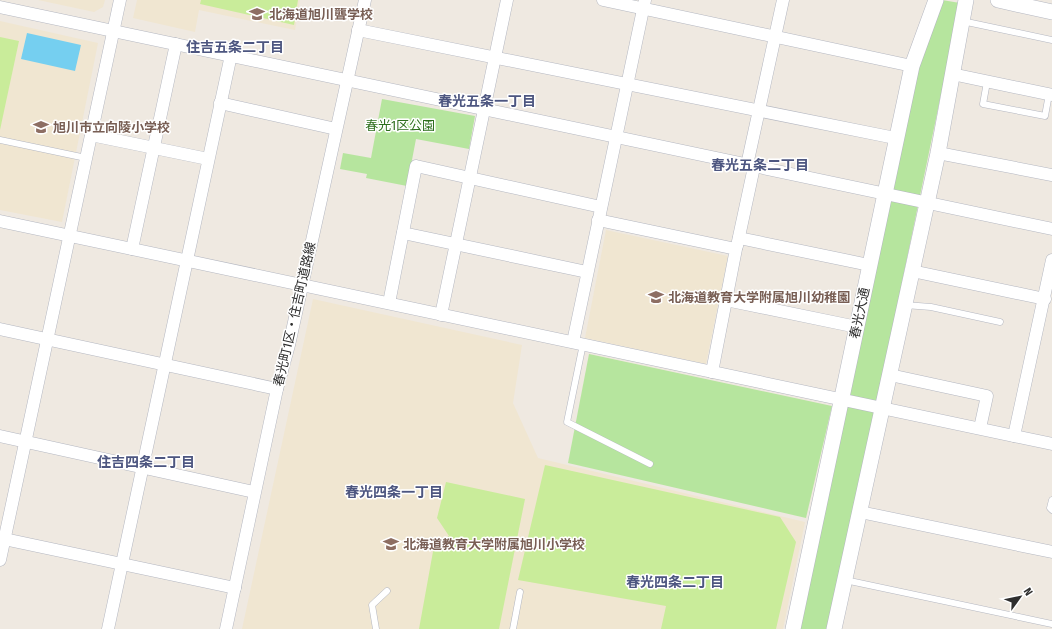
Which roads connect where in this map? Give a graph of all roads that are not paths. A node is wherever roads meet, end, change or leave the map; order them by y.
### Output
1 (120, 0) edge
2 (365, 0) edge
3 (507, 0) edge
4 (603, 0) edge
5 (784, 0) edge
6 (936, 0) edge
7 (966, 0) edge
8 (998, 0) edge
9 (644, 4) edge
10 (0, 7) edge
11 (1052, 12) edge
12 (962, 21) junction
13 (358, 30) junction
14 (113, 32) junction
15 (777, 36) junction
16 (1052, 40) edge
17 (176, 44) junction
18 (231, 55) junction
19 (495, 58) junction
20 (912, 66) junction
21 (952, 74) junction
22 (347, 81) junction
23 (987, 82) junction
24 (626, 85) junction
25 (1050, 95) edge
26 (220, 103) junction
27 (484, 109) junction
28 (760, 111) junction
29 (336, 129) junction
30 (91, 135) junction
31 (615, 137) junction
32 (896, 138) junction
33 (0, 140) edge
34 (154, 148) junction
35 (938, 153) junction
36 (86, 158) junction
37 (208, 159) junction
38 (750, 166) junction
39 (1052, 175) edge
40 (469, 178) junction
41 (885, 195) junction
42 (926, 203) junction
43 (601, 207) junction
44 (598, 220) junction
45 (0, 221) edge
46 (1052, 229) edge
47 (403, 233) junction
48 (70, 236) junction
49 (738, 243) junction
50 (456, 244) junction
51 (132, 249) junction
52 (1052, 260) edge
53 (186, 261) junction
54 (869, 265) junction
55 (912, 271) junction
56 (587, 272) junction
57 (302, 284) junction
58 (1045, 299) junction
59 (726, 300) junction
60 (388, 303) junction
61 (905, 305) junction
62 (441, 314) junction
63 (1000, 322) dead end
64 (856, 327) junction
65 (0, 329) edge
66 (48, 339) junction
67 (578, 343) junction
68 (164, 364) junction
69 (712, 372) junction
70 (890, 375) junction
71 (276, 389) junction
72 (841, 400) junction
73 (884, 408) junction
74 (980, 428) junction
75 (0, 436) edge
76 (1014, 436) junction
77 (26, 441) junction
78 (1052, 444) edge
79 (650, 464) dead end
80 (142, 466) junction
81 (254, 492) junction
82 (1052, 500) edge
83 (1052, 510) edge
84 (860, 512) junction
85 (2, 538) edge
86 (1052, 552) edge
87 (0, 560) edge
88 (123, 563) junction
89 (845, 580) junction
90 (235, 588) junction
91 (387, 591) dead end
92 (520, 592) dead end
93 (1052, 624) edge
94 (108, 629) edge
95 (226, 629) edge
96 (376, 629) edge
97 (513, 629) edge
98 (793, 629) edge
99 (834, 629) edge

1 - 14 street
2 - 13 street, 春光町1区・住吉町道路線
3 - 19 street
4 - 9 street
5 - 15 street
6 - 20 street, 春光大通
7 - 12 street
8 - 11 street
9 - 15 street
9 - 24 street
10 - 14 street
12 - 16 lane
12 - 21 street
13 - 19 street
13 - 22 street, 春光町1区・住吉町道路線
14 - 17 street
14 - 30 street
15 - 20 street
15 - 28 street
17 - 18 street
17 - 34 street
18 - 22 street
18 - 26 street
19 - 24 street
19 - 27 street
20 - 32 street, 春光大通
21 - 23 street
21 - 35 street
22 - 27 street
22 - 29 street, 春光町1区・住吉町道路線
23 - 25 street
23 - 25 lane
24 - 28 street
24 - 31 street
26 - 29 street
26 - 37 street
27 - 31 street
27 - 40 street
28 - 32 street
28 - 38 street
29 - 57 street, 春光町1区・住吉町道路線
30 - 34 street
30 - 36 street
31 - 38 street
31 - 43 street
32 - 41 street, 春光大通
33 - 36 lane
34 - 37 street
34 - 51 street
35 - 39 street
35 - 42 street
36 - 48 street
37 - 53 street
38 - 41 street
38 - 49 street
40 - 43 street
40 - 47 street
40 - 50 street
41 - 42 street
41 - 54 street, 春光大通
42 - 46 street
42 - 55 street
43 - 44 street
44 - 49 street
44 - 56 street
45 - 48 street
47 - 50 street
47 - 60 street
48 - 51 street
48 - 66 street
49 - 54 street
49 - 59 street
50 - 56 street
50 - 62 street
51 - 53 street
52 - 58 street
53 - 57 street
53 - 68 street
54 - 64 street, 春光大通
55 - 58 street
55 - 61 street
56 - 67 street
57 - 60 street
57 - 71 street, 春光町1区・住吉町道路線
58 - 76 street
59 - 64 street
59 - 69 street
60 - 62 street
61 - 63 lane
61 - 70 street
62 - 67 street
64 - 72 street, 春光大通
65 - 66 street
66 - 68 street
66 - 77 street
67 - 69 street
67 - 79 lane
68 - 71 street
68 - 80 street
69 - 72 street
70 - 73 street
70 - 74 street
71 - 81 street, 春光町1区・住吉町道路線
72 - 73 street
72 - 98 street, 春光大通
73 - 74 street
73 - 84 street
74 - 76 street
75 - 77 street
76 - 78 street
77 - 80 street
77 - 85 street
80 - 81 street
80 - 88 street
81 - 90 street, 春光町1区・住吉町道路線
82 - 83 lane
84 - 86 street
84 - 89 street
85 - 87 street
85 - 88 street
88 - 90 street
88 - 94 street
89 - 93 lane
89 - 99 street
90 - 95 street, 春光町1区・住吉町道路線
91 - 96 lane
92 - 97 lane

